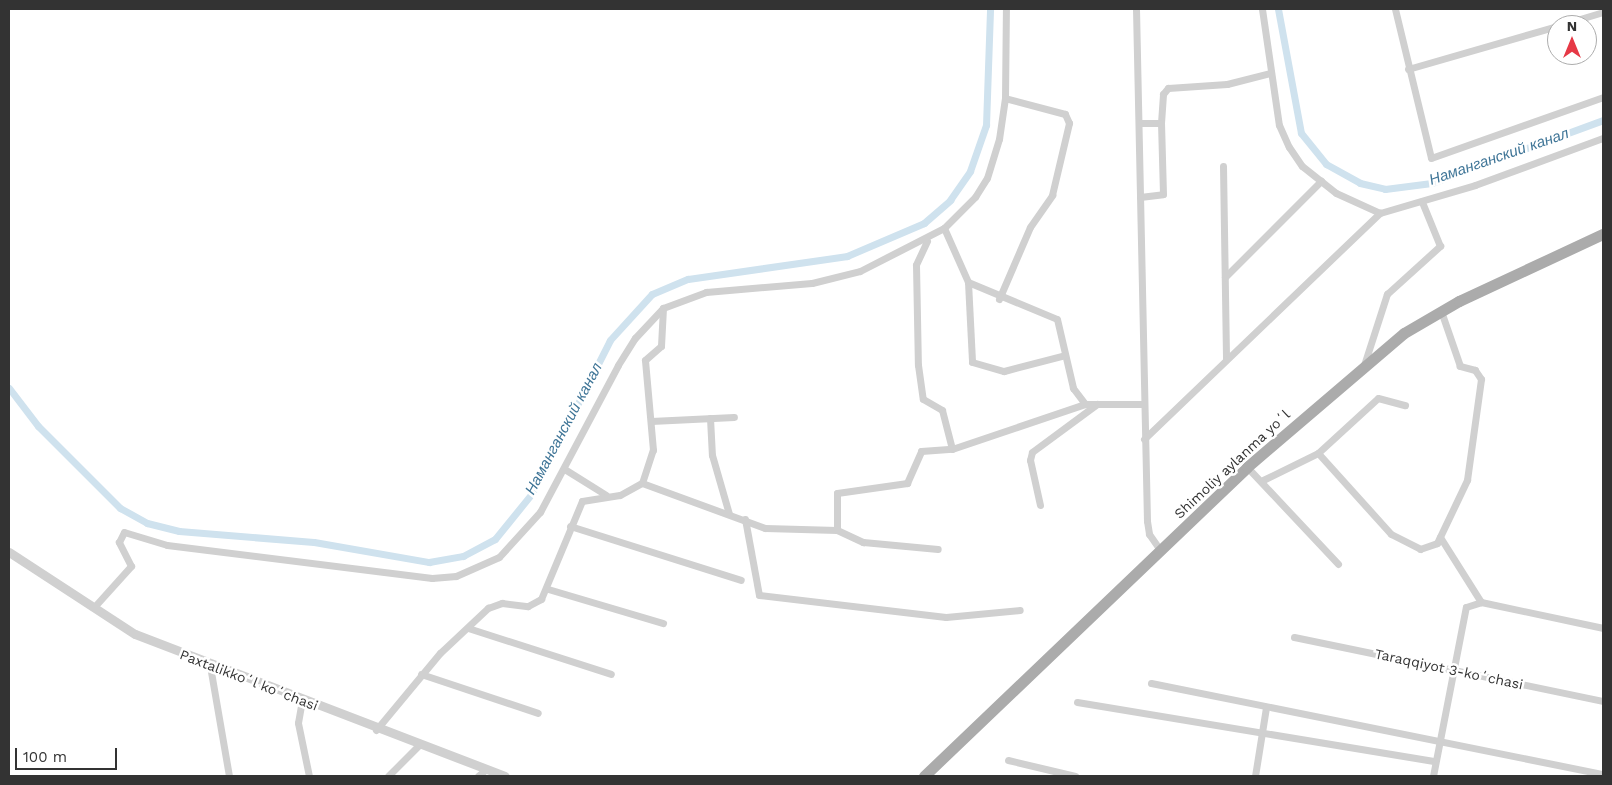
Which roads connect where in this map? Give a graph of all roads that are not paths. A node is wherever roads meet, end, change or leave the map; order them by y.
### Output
1 (1006, 9) edge
2 (1136, 9) edge
3 (1262, 9) edge
4 (1395, 9) edge
5 (1547, 28) edge
6 (1408, 69) junction
7 (1270, 73) junction
8 (1603, 97) edge
9 (1005, 98) junction
10 (1139, 123) junction
11 (1162, 123) junction
12 (1603, 138) edge
13 (1223, 166) dead end
14 (1321, 181) junction
15 (1140, 197) junction
16 (1422, 202) junction
17 (1380, 213) junction
18 (944, 228) junction
19 (1603, 234) edge
20 (928, 238) junction
21 (1225, 277) junction
22 (968, 282) junction
23 (999, 299) junction
24 (663, 308) junction
25 (1442, 311) junction
26 (1065, 355) junction
27 (1226, 358) junction
28 (1364, 365) junction
29 (1086, 404) junction
30 (1098, 404) junction
31 (1142, 404) junction
32 (1405, 405) dead end
33 (734, 416) dead end
34 (707, 418) junction
35 (651, 420) junction
36 (1144, 439) junction
37 (952, 449) junction
38 (1318, 453) junction
39 (1247, 467) junction
40 (566, 470) junction
41 (1263, 480) junction
42 (642, 483) junction
43 (607, 496) junction
44 (1040, 504) dead end
45 (729, 514) junction
46 (745, 519) junction
47 (570, 526) junction
48 (837, 530) junction
49 (1440, 537) junction
50 (938, 549) dead end
51 (9, 552) edge
52 (1161, 552) junction
53 (1338, 564) dead end
54 (741, 580) dead end
55 (548, 589) junction
56 (1481, 602) junction
57 (95, 606) junction
58 (1020, 610) dead end
59 (662, 623) dead end
60 (468, 628) junction
61 (1603, 628) edge
62 (1294, 637) dead end
63 (210, 666) junction
64 (1452, 669) junction
65 (421, 674) junction
66 (611, 674) dead end
67 (1151, 683) dead end
68 (302, 700) junction
69 (1603, 701) edge
70 (1077, 702) dead end
71 (1266, 707) junction
72 (538, 713) dead end
73 (376, 730) junction
74 (1263, 733) junction
75 (1438, 739) junction
76 (418, 746) junction
77 (1008, 760) dead end
78 (1435, 761) junction
79 (481, 774) edge
80 (1603, 774) edge
81 (228, 776) edge
82 (309, 776) edge
83 (388, 776) edge
84 (505, 776) edge
85 (924, 776) edge
86 (1075, 776) edge
87 (1255, 776) edge
88 (1433, 776) edge

1 - 9 street
2 - 10 street
3 - 7 street
4 - 6 street
5 - 6 street
6 - 8 street
7 - 11 street
7 - 14 street
9 - 18 street
9 - 23 street
10 - 11 street
10 - 15 street
11 - 15 street
12 - 16 street
13 - 21 street
14 - 17 street
14 - 21 street
15 - 31 street
16 - 17 street
16 - 28 street
17 - 27 street
18 - 20 street
18 - 22 street
19 - 25 main road, Shimoliy aylanma yoʻl
20 - 24 street
20 - 37 street
21 - 27 street
22 - 23 street
22 - 26 street
23 - 26 street
24 - 35 street
24 - 40 street
25 - 28 main road, Shimoliy aylanma yoʻl
25 - 49 street
26 - 29 street
27 - 36 street
28 - 39 main road, Shimoliy aylanma yoʻl
29 - 30 street
29 - 37 street
30 - 31 street
30 - 44 street
31 - 36 street
32 - 38 street
33 - 34 street
34 - 35 street
34 - 45 street
35 - 42 street
36 - 52 street
37 - 48 street
38 - 41 street
38 - 49 street
39 - 41 street
39 - 52 main road, Shimoliy aylanma yoʻl
40 - 43 street
40 - 57 street
41 - 53 street
42 - 43 street
42 - 45 street
43 - 47 street
45 - 46 street
46 - 48 street
46 - 58 street
47 - 54 street
47 - 55 street
48 - 50 street
49 - 56 street
51 - 57 street, Paxtalikkoʻl koʻchasi
52 - 85 main road, Shimoliy aylanma yoʻl
55 - 59 street
55 - 60 street
56 - 61 street
56 - 64 street
57 - 63 street, Paxtalikkoʻl koʻchasi
60 - 65 street
60 - 66 street
62 - 64 street, Taraqqiyot 3-koʻchasi
63 - 68 street, Paxtalikkoʻl koʻchasi
63 - 81 street
64 - 69 street, Taraqqiyot 3-koʻchasi
64 - 75 street
65 - 72 street
65 - 73 street
67 - 71 street
68 - 73 street, Paxtalikkoʻl koʻchasi
68 - 82 street
70 - 74 street
71 - 74 street
71 - 75 street
73 - 76 street, Paxtalikkoʻl koʻchasi
74 - 78 street
74 - 87 street
75 - 78 street
75 - 80 street
76 - 79 street, Paxtalikkoʻl koʻchasi
76 - 83 street
77 - 86 street
78 - 88 street
79 - 84 street, Paxtalikkoʻl koʻchasi

